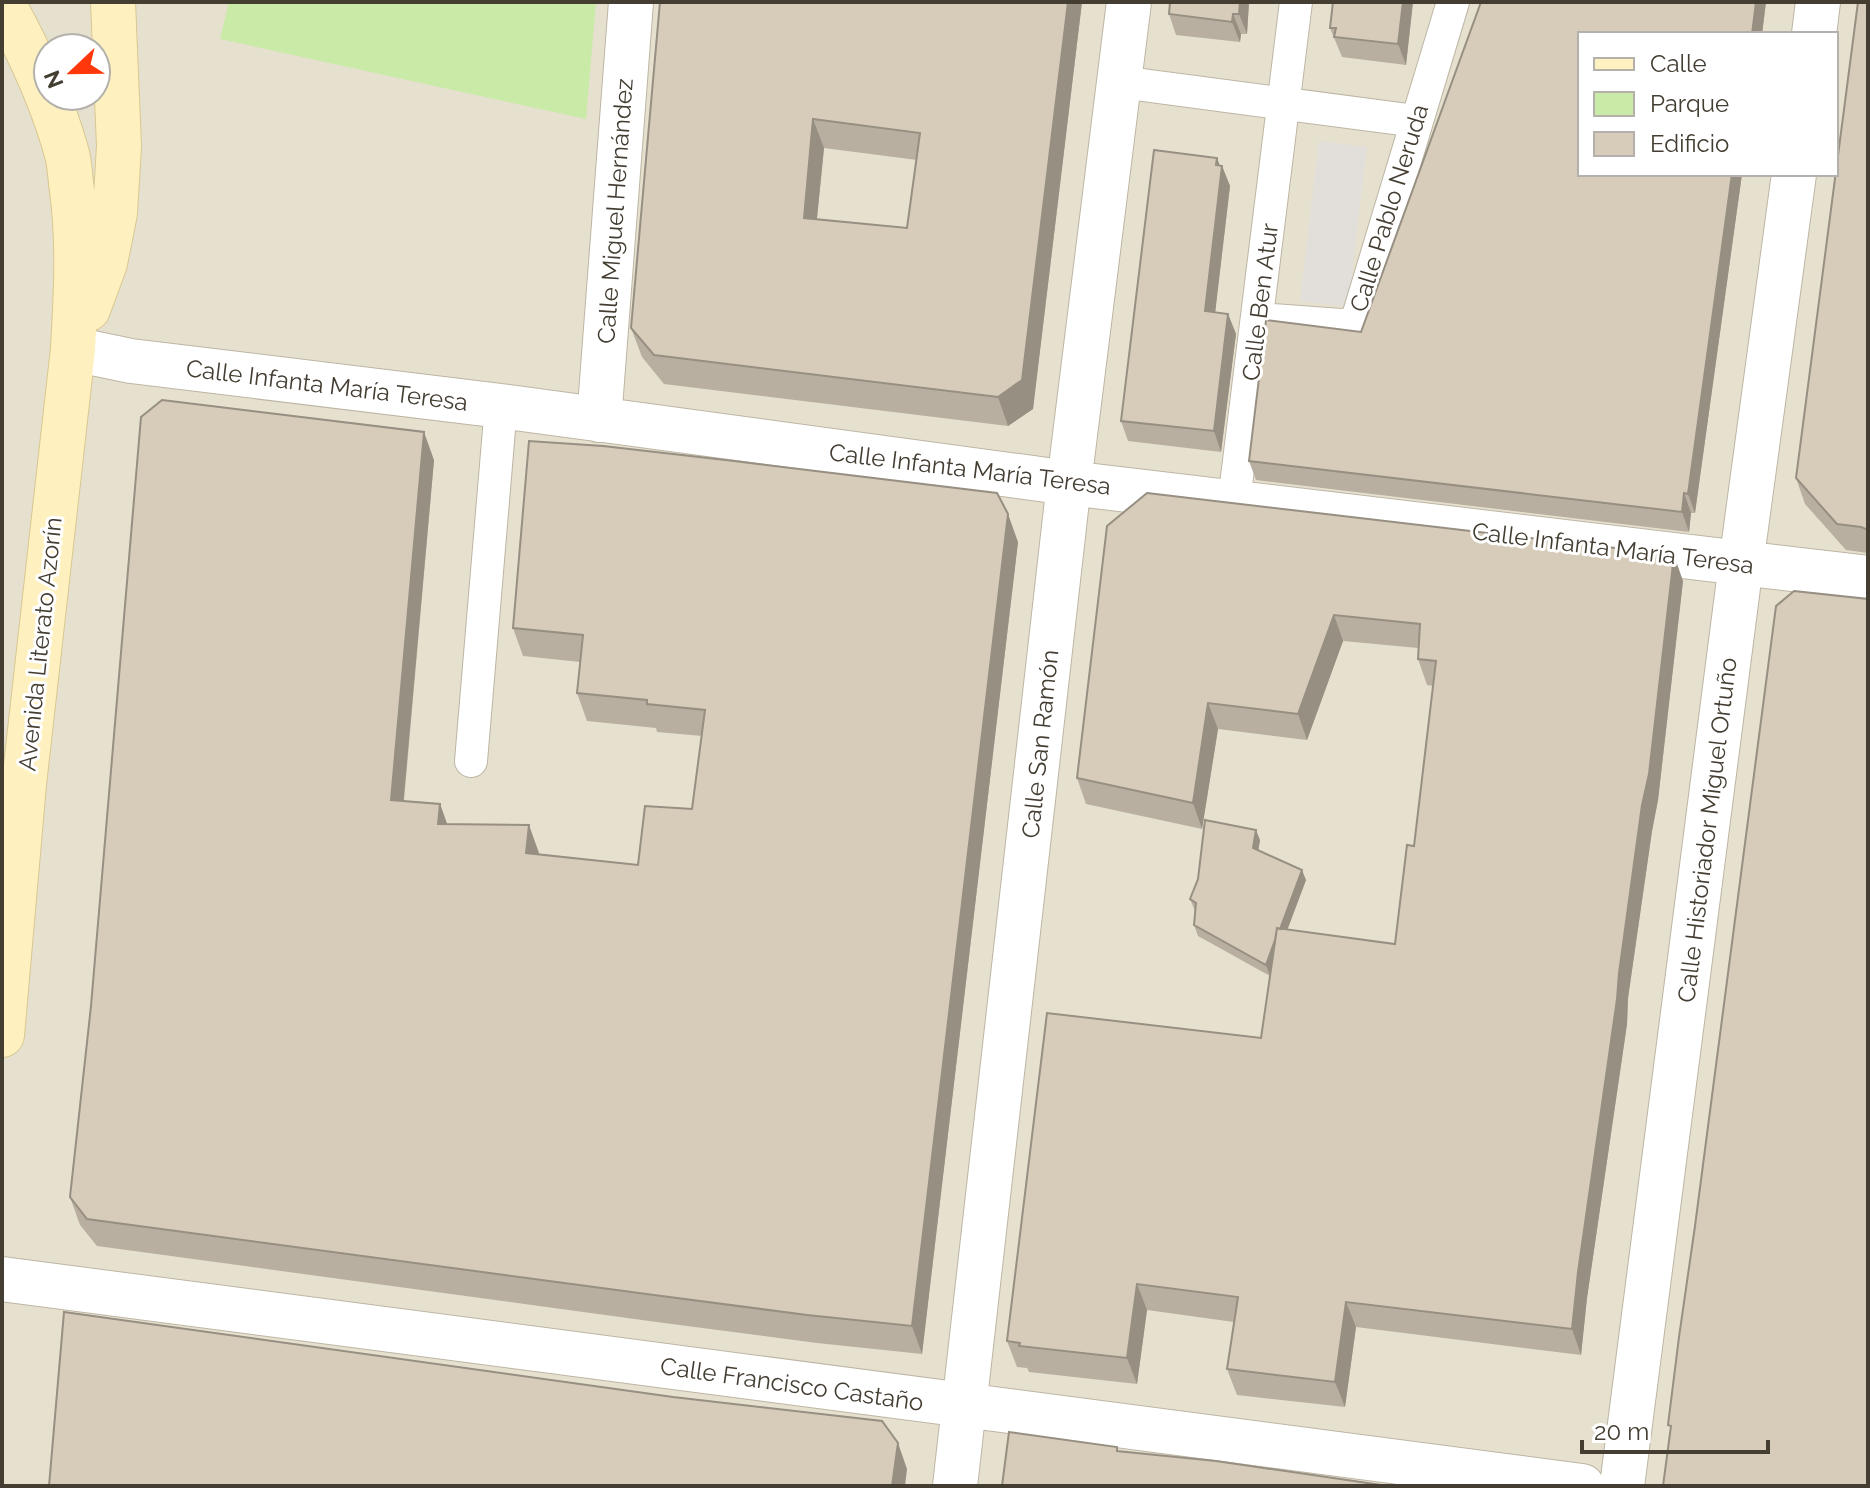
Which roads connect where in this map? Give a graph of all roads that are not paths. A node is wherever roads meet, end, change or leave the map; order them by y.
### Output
1 (2, 2) edge
2 (113, 2) edge
3 (631, 2) edge
4 (1129, 2) edge
5 (1296, 2) edge
6 (1453, 2) edge
7 (1818, 2) edge
8 (1814, 32) edge
9 (1120, 82) junction
10 (1284, 103) junction
11 (1416, 121) junction
12 (1794, 176) edge
13 (1258, 319) junction
14 (73, 349) junction
15 (501, 406) junction
16 (599, 420) junction
17 (1069, 483) junction
18 (1234, 501) junction
19 (1741, 564) junction
20 (1868, 578) edge
21 (471, 761) dead end
22 (2, 1035) edge
23 (2, 1279) edge
24 (965, 1407) junction
25 (955, 1486) edge
26 (1582, 1486) edge
27 (1622, 1486) edge

1 - 14 main road, Avenida Literato Azorín
2 - 14 main road, Avenida Literato Azorín
3 - 16 street, Calle Miguel Hernández
4 - 9 street, Calle San Ramón
5 - 10 lane, Calle Ben Atur
6 - 11 lane, Calle Pablo Neruda
7 - 8 street
9 - 10 lane
9 - 17 street, Calle San Ramón
10 - 11 lane
10 - 13 lane, Calle Ben Atur
11 - 13 lane, Calle Pablo Neruda
12 - 19 street, Calle Historiador Miguel Ortuño
13 - 18 lane, Calle Ben Atur
14 - 15 street, Calle Infanta María Teresa
14 - 22 main road, Avenida Literato Azorín
15 - 16 street, Calle Infanta María Teresa
15 - 21 lane
16 - 17 street, Calle Infanta María Teresa
17 - 18 street, Calle Infanta María Teresa
17 - 24 street, Calle San Ramón
18 - 19 street, Calle Infanta María Teresa
19 - 20 street, Calle Infanta María Teresa
19 - 27 street, Calle Historiador Miguel Ortuño
23 - 24 street, Calle Francisco Castaño
24 - 25 street, Calle San Ramón
24 - 26 street, Calle Francisco Castaño

